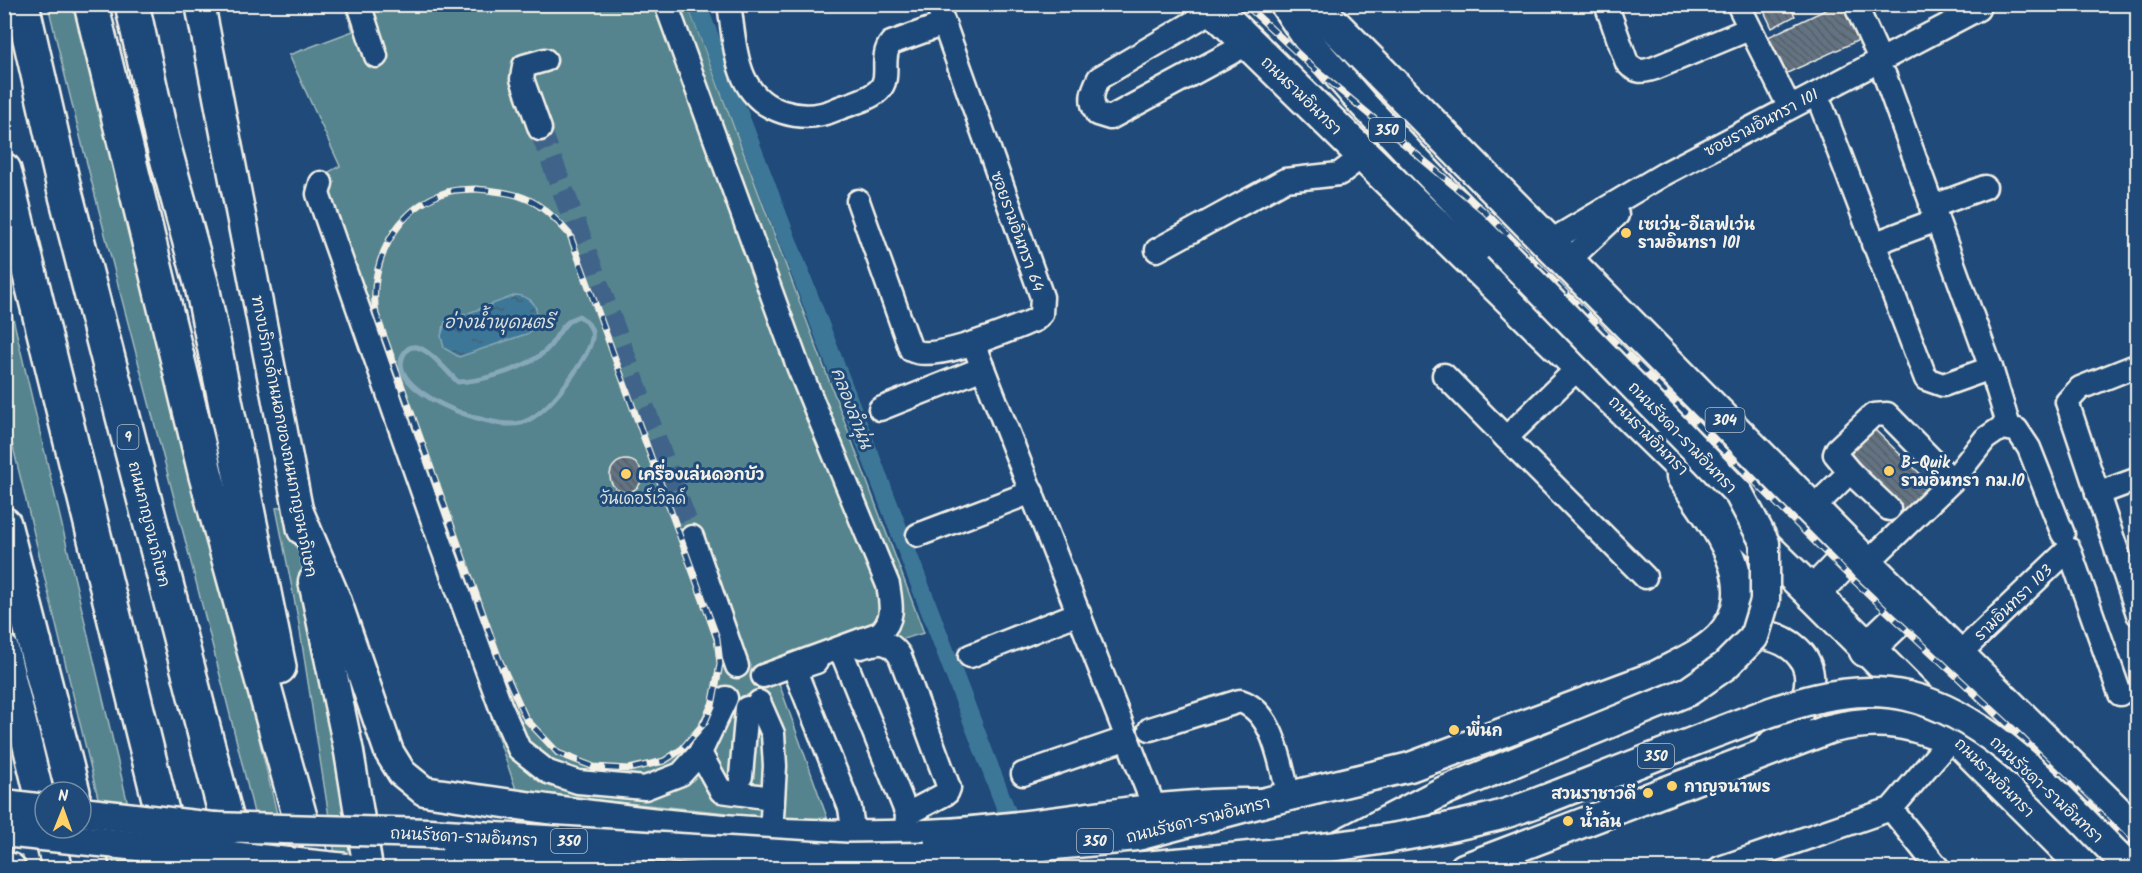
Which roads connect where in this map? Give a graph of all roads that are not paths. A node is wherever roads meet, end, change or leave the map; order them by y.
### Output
1 (21, 4) edge
2 (91, 4) edge
3 (132, 4) edge
4 (155, 4) edge
5 (200, 4) edge
6 (359, 4) edge
7 (666, 4) edge
8 (729, 4) edge
9 (1284, 4) edge
10 (1313, 4) edge
11 (1606, 4) edge
12 (1738, 4) edge
13 (1855, 4) edge
14 (1212, 7) edge
15 (1978, 9) dead end
16 (1948, 13) edge
17 (940, 14) edge
18 (1749, 29) junction
19 (1248, 43) junction
20 (376, 56) dead end
21 (545, 60) dead end
22 (1883, 68) junction
23 (1821, 105) dead end
24 (1789, 106) junction
25 (540, 129) tunnel mouth
26 (1364, 155) junction
27 (4, 170) edge
28 (321, 183) dead end
29 (1985, 187) dead end
30 (858, 201) dead end
31 (1934, 213) junction
32 (1617, 215) dead end
33 (1873, 244) junction
34 (1157, 250) dead end
35 (1559, 252) junction
36 (202, 286) junction
37 (973, 344) junction
38 (2138, 365) edge
39 (1580, 366) junction
40 (983, 368) junction
41 (1991, 368) junction
42 (1444, 375) dead end
43 (880, 409) dead end
44 (2009, 427) junction
45 (1506, 438) junction
46 (1660, 446) junction
47 (1850, 472) junction
48 (1944, 472) dead end
49 (2138, 479) edge
50 (1032, 492) junction
51 (2097, 494) junction
52 (1812, 509) junction
53 (1888, 509) dead end
54 (298, 512) junction
55 (7, 533) edge
56 (918, 535) dead end
57 (692, 537) tunnel mouth
58 (2066, 541) junction
59 (1860, 558) junction
60 (1646, 577) dead end
61 (1813, 594) junction
62 (1910, 608) junction
63 (1079, 613) junction
64 (2138, 614) edge
65 (1719, 637) junction
66 (4, 649) edge
67 (1866, 650) junction
68 (842, 653) junction
69 (970, 656) dead end
70 (1957, 656) junction
71 (737, 666) junction
72 (8, 675) edge
73 (763, 676) junction
74 (2120, 694) dead end
75 (726, 698) junction
76 (753, 705) junction
77 (1150, 729) dead end
78 (1128, 738) junction
79 (1958, 743) junction
80 (2052, 750) junction
81 (700, 753) junction
82 (1765, 753) junction
83 (1023, 774) dead end
84 (741, 776) tunnel mouth
85 (35, 780) edge
86 (70, 780) edge
87 (1998, 782) junction
88 (1289, 796) junction
89 (772, 798) junction
90 (1261, 802) junction
91 (4, 804) edge
92 (513, 805) junction
93 (1154, 807) junction
94 (33, 808) edge
95 (1891, 809) junction
96 (93, 813) edge
97 (907, 824) junction
98 (213, 827) junction
99 (4, 832) edge
100 (771, 834) junction
101 (2138, 834) edge
102 (854, 835) junction
103 (50, 840) edge
104 (85, 840) edge
105 (279, 862) junction
106 (4, 866) edge
107 (1479, 866) edge
108 (10, 868) edge
109 (57, 868) edge
110 (92, 868) edge
111 (176, 868) edge
112 (239, 868) edge
113 (314, 868) edge
114 (346, 868) edge
115 (368, 868) edge
116 (470, 868) edge
117 (600, 868) edge
118 (1124, 868) edge
119 (1295, 868) edge
120 (1720, 868) edge
121 (1938, 868) edge
122 (2087, 868) edge
123 (2130, 868) edge

1 - 112 highway, ถนนกาญจนาภิเษก / 9
2 - 113 highway
3 - 36 highway
4 - 36 highway
5 - 54 main road, ทางบริการด้านนอกของถนนกาญจนาภิเษก
6 - 20 street
7 - 73 street
8 - 17 street
9 - 119 main road, ถนนรัชดา-รามอินทรา / 350, bridge
10 - 35 highway, 304
11 - 18 street
12 - 18 street
13 - 22 street
14 - 19 highway, ถนนรามอินทรา
14 - 19 street
15 - 16 street, ซอยรามอินทรา 101
16 - 22 street, ซอยรามอินทรา 101
17 - 37 street, ซอยรามอินทรา 64
18 - 24 street
19 - 26 highway, ถนนรามอินทรา
21 - 25 street
22 - 24 street, ซอยรามอินทรา 101
22 - 31 street
23 - 33 street
24 - 35 street, ซอยรามอินทรา 101
26 - 34 street
26 - 39 highway, ถนนรามอินทรา
27 - 111 highway
28 - 81 street
29 - 31 street
30 - 37 street, ซอยรามอินทรา 64
31 - 33 street
31 - 41 street
32 - 35 street
33 - 41 street
35 - 52 highway, 304
36 - 113 highway
37 - 40 street, ถนนรัชดา-รามอินทรา
38 - 51 street
39 - 45 street
39 - 46 highway, ถนนรามอินทรา
40 - 43 street
40 - 50 street, ถนนรัชดา-รามอินทรา
41 - 44 street
42 - 45 street
44 - 58 street
44 - 59 street
45 - 60 street
46 - 61 highway, ถนนรามอินทรา
46 - 65 main road, ถนนรัชดา-รามอินทรา / 350
47 - 48 street
47 - 52 street
47 - 53 street
49 - 51 street
50 - 56 street
50 - 63 street, ถนนรัชดา-รามอินทรา
51 - 64 street
52 - 59 highway, 304
54 - 92 main road
54 - 115 main road, ทางบริการด้านนอกของถนนกาญจนาภิเษก
55 - 86 highway
57 - 71 street
58 - 70 street, รามอินทรา 103
58 - 74 street
59 - 61 highway
59 - 62 highway, 304
61 - 67 highway, ถนนรามอินทรา
62 - 67 highway
62 - 70 highway, 304
63 - 69 street
63 - 78 street, ถนนรัชดา-รามอินทรา
65 - 82 main road
65 - 88 main road, ถนนรัชดา-รามอินทรา / 350
66 - 72 main road
67 - 79 highway, ถนนรามอินทรา
68 - 97 street
68 - 97 street
68 - 102 street
70 - 80 highway, 304
71 - 73 street
71 - 75 street
72 - 85 main road
73 - 76 street
75 - 76 street
75 - 81 street
76 - 84 street
76 - 89 street
77 - 88 street
78 - 83 street
78 - 93 street, ถนนรัชดา-รามอินทรา
79 - 82 main road, 350
79 - 87 highway, ถนนรามอินทรา
79 - 95 street
80 - 87 highway
80 - 101 highway, 304
81 - 89 street
82 - 107 main road, 350
87 - 122 highway, ถนนรามอินทรา
88 - 90 main road, ถนนรัชดา-รามอินทรา / 350
89 - 100 street
90 - 93 main road
90 - 98 main road, ถนนรัชดา-รามอินทรา / 350, bridge
91 - 94 main road, bridge
92 - 100 main road
92 - 116 main road
93 - 97 main road
95 - 120 street
95 - 121 street
96 - 98 main road, ถนนรัชดา-รามอินทรา / 350, bridge
97 - 102 main road
98 - 117 main road, ถนนรัชดา-รามอินทรา / 350, bridge
99 - 105 main road, bridge
100 - 102 main road
103 - 109 main road
104 - 110 highway
105 - 113 main road, bridge
105 - 114 main road, bridge
106 - 108 main road
118 - 123 main road, ถนนรัชดา-รามอินทรา / 350, bridge

